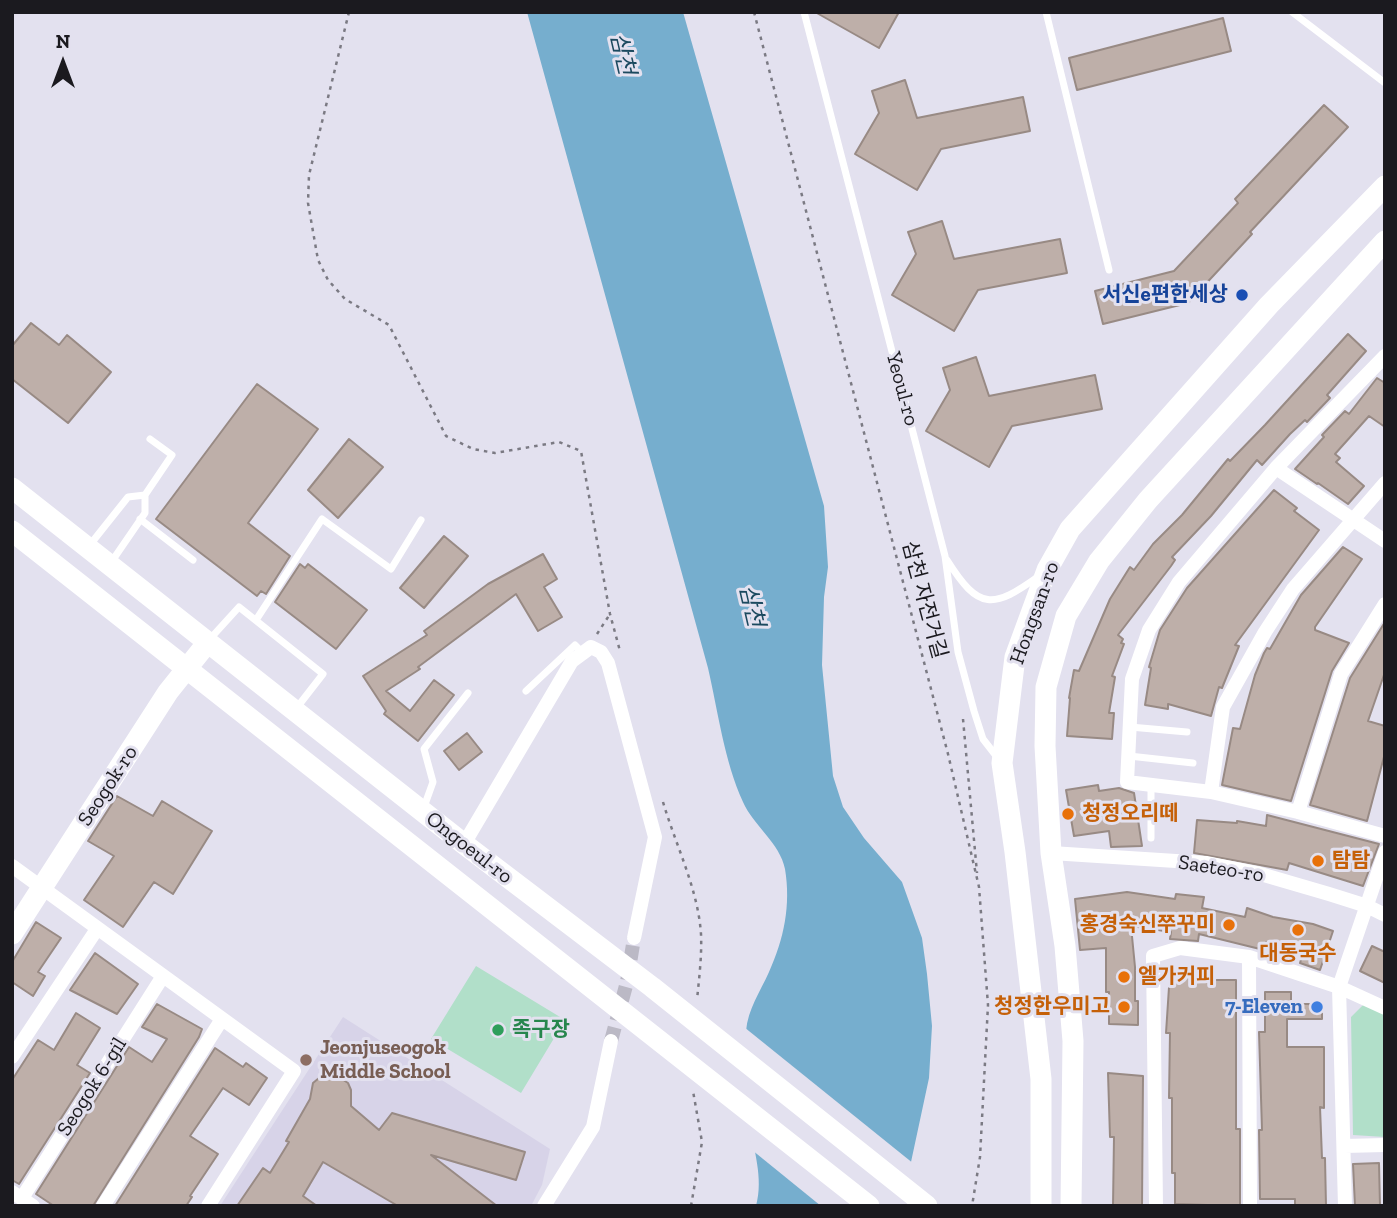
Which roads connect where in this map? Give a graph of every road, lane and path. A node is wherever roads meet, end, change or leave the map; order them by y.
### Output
1 (348, 12) edge
2 (754, 12) edge
3 (804, 12) edge
4 (1046, 12) edge
5 (1292, 12) edge
6 (1385, 82) edge
7 (1385, 186) edge
8 (1385, 242) edge
9 (1109, 270) dead end
10 (1385, 356) edge
11 (150, 439) dead end
12 (1276, 468) junction
13 (1385, 483) edge
14 (12, 488) edge
15 (145, 495) junction
16 (140, 519) junction
17 (421, 520) dead end
18 (1353, 520) junction
19 (12, 531) edge
20 (1385, 541) edge
21 (88, 548) junction
22 (945, 556) junction
23 (193, 560) dead end
24 (109, 564) junction
25 (1047, 570) junction
26 (1385, 604) edge
27 (610, 614) junction
28 (256, 620) junction
29 (208, 642) junction
30 (591, 650) junction
31 (621, 653) dead end
32 (187, 669) junction
33 (526, 691) dead end
34 (468, 693) dead end
35 (295, 711) junction
36 (962, 713) dead end
37 (1130, 727) junction
38 (1187, 732) dead end
39 (1129, 756) junction
40 (1002, 762) junction
41 (1193, 762) dead end
42 (1151, 785) junction
43 (1211, 792) junction
44 (662, 796) dead end
45 (422, 811) junction
46 (1298, 812) junction
47 (1385, 836) edge
48 (1151, 838) dead end
49 (464, 844) junction
50 (1385, 852) edge
51 (1051, 853) junction
52 (12, 866) edge
53 (979, 887) junction
54 (42, 888) junction
55 (1367, 906) junction
56 (546, 907) junction
57 (1385, 915) edge
58 (97, 929) junction
59 (12, 934) edge
60 (527, 935) junction
61 (634, 938) tunnel mouth
62 (1249, 957) junction
63 (163, 976) junction
64 (1339, 987) junction
65 (697, 1002) dead end
66 (1385, 1008) edge
67 (222, 1019) junction
68 (611, 1041) tunnel mouth
69 (12, 1057) edge
70 (693, 1083) dead end
71 (1385, 1145) edge
72 (1344, 1146) junction
73 (22, 1199) edge
74 (1040, 1204) edge
75 (103, 1206) edge
76 (208, 1206) edge
77 (544, 1206) edge
78 (691, 1206) edge
79 (869, 1206) edge
80 (927, 1206) edge
81 (972, 1206) edge
82 (1071, 1206) edge
83 (1156, 1206) edge
84 (1250, 1206) edge
85 (1345, 1206) edge

1 - 27 path
2 - 53 path, 삼천 자전거길
3 - 22 lane, Yeoul-ro
4 - 9 lane
5 - 6 lane
7 - 25 street, Hongsan-ro
8 - 51 street, Hongsan-ro
10 - 12 street
11 - 15 lane
12 - 18 street
12 - 37 street
13 - 18 street
14 - 21 street, Ongoeul-ro
15 - 16 lane
15 - 21 lane
16 - 23 lane
16 - 24 lane
17 - 28 lane
18 - 20 street
18 - 43 street
19 - 32 street, Ongoeul-ro
21 - 24 street, Ongoeul-ro
22 - 25 lane
22 - 40 lane, Yeoul-ro
24 - 29 street, Ongoeul-ro
25 - 40 street, Hongsan-ro
26 - 46 street
27 - 30 path
27 - 31 path
28 - 29 lane
28 - 35 lane
29 - 32 street, Seogok-ro
29 - 35 street, Ongoeul-ro
30 - 33 lane
30 - 49 street
30 - 61 street
32 - 54 street, Seogok-ro
32 - 60 street, Ongoeul-ro
34 - 45 lane
35 - 45 street, Ongoeul-ro
36 - 53 path
37 - 38 lane
37 - 39 street
39 - 41 lane
39 - 42 street
40 - 74 street, Hongsan-ro
42 - 43 street
42 - 48 lane
43 - 46 street
44 - 65 path
45 - 49 street, Ongoeul-ro
46 - 47 street
49 - 56 street, Ongoeul-ro
50 - 55 street
51 - 55 street, Saeteo-ro
51 - 82 street, Hongsan-ro
52 - 54 street
53 - 81 path, 삼천 자전거길
54 - 58 street
54 - 59 street, Seogok-ro
55 - 57 street, Saeteo-ro
55 - 64 street
56 - 60 street
56 - 80 street, Ongoeul-ro
58 - 63 street
58 - 69 street
60 - 79 street, Ongoeul-ro
62 - 64 street
62 - 83 street
62 - 84 street
63 - 67 street
63 - 73 street, Seogok 6-gil
64 - 66 street
64 - 72 street
67 - 75 street
67 - 76 street
68 - 77 street
70 - 78 path
71 - 72 street
72 - 85 street

